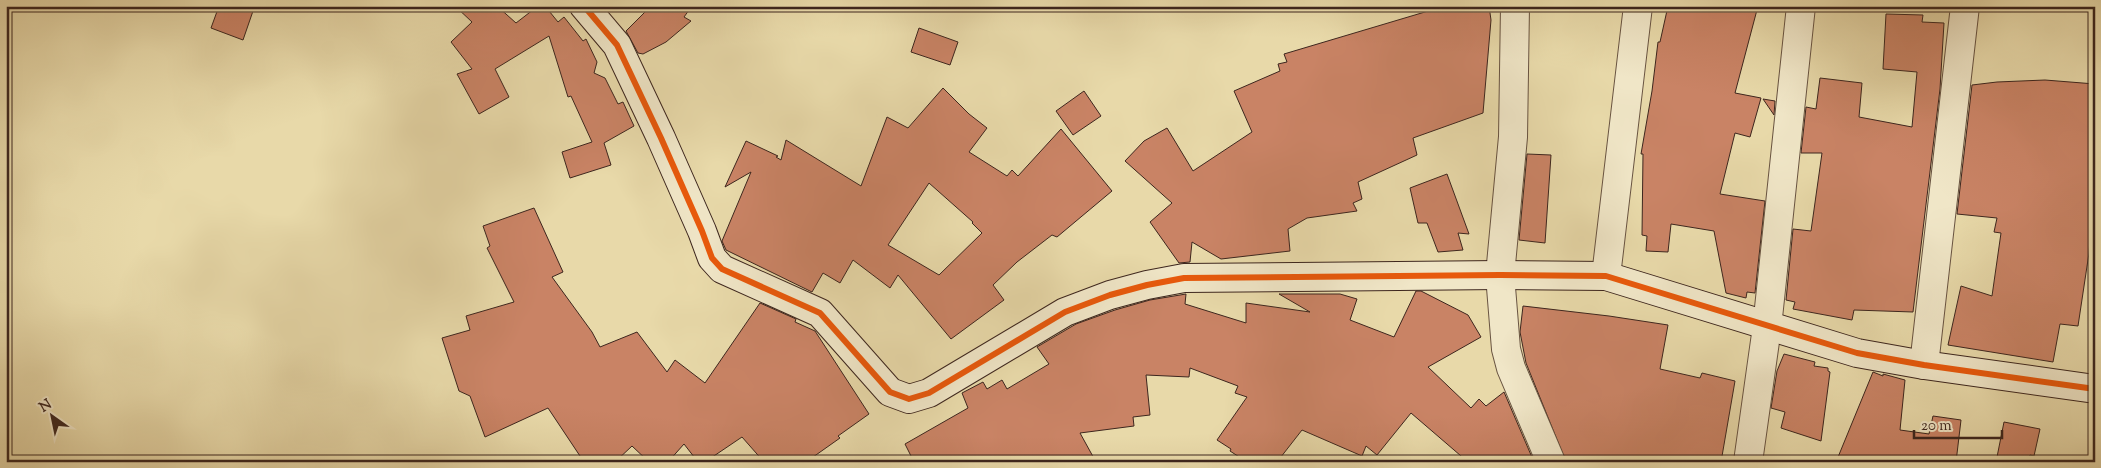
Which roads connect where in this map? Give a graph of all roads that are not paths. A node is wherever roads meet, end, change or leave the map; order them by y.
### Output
1 (584, 6) edge
2 (1515, 6) edge
3 (1638, 6) edge
4 (1802, 6) edge
5 (1965, 6) edge
6 (1500, 275) junction
7 (1606, 276) junction
8 (1767, 327) junction
9 (1924, 364) junction
10 (2095, 388) edge
11 (1551, 462) edge
12 (1748, 462) edge

1 - 6 street
2 - 6 street
3 - 7 street
4 - 8 street
5 - 9 street
6 - 7 street
6 - 11 street
7 - 8 street
8 - 9 street
8 - 12 street
9 - 10 street

